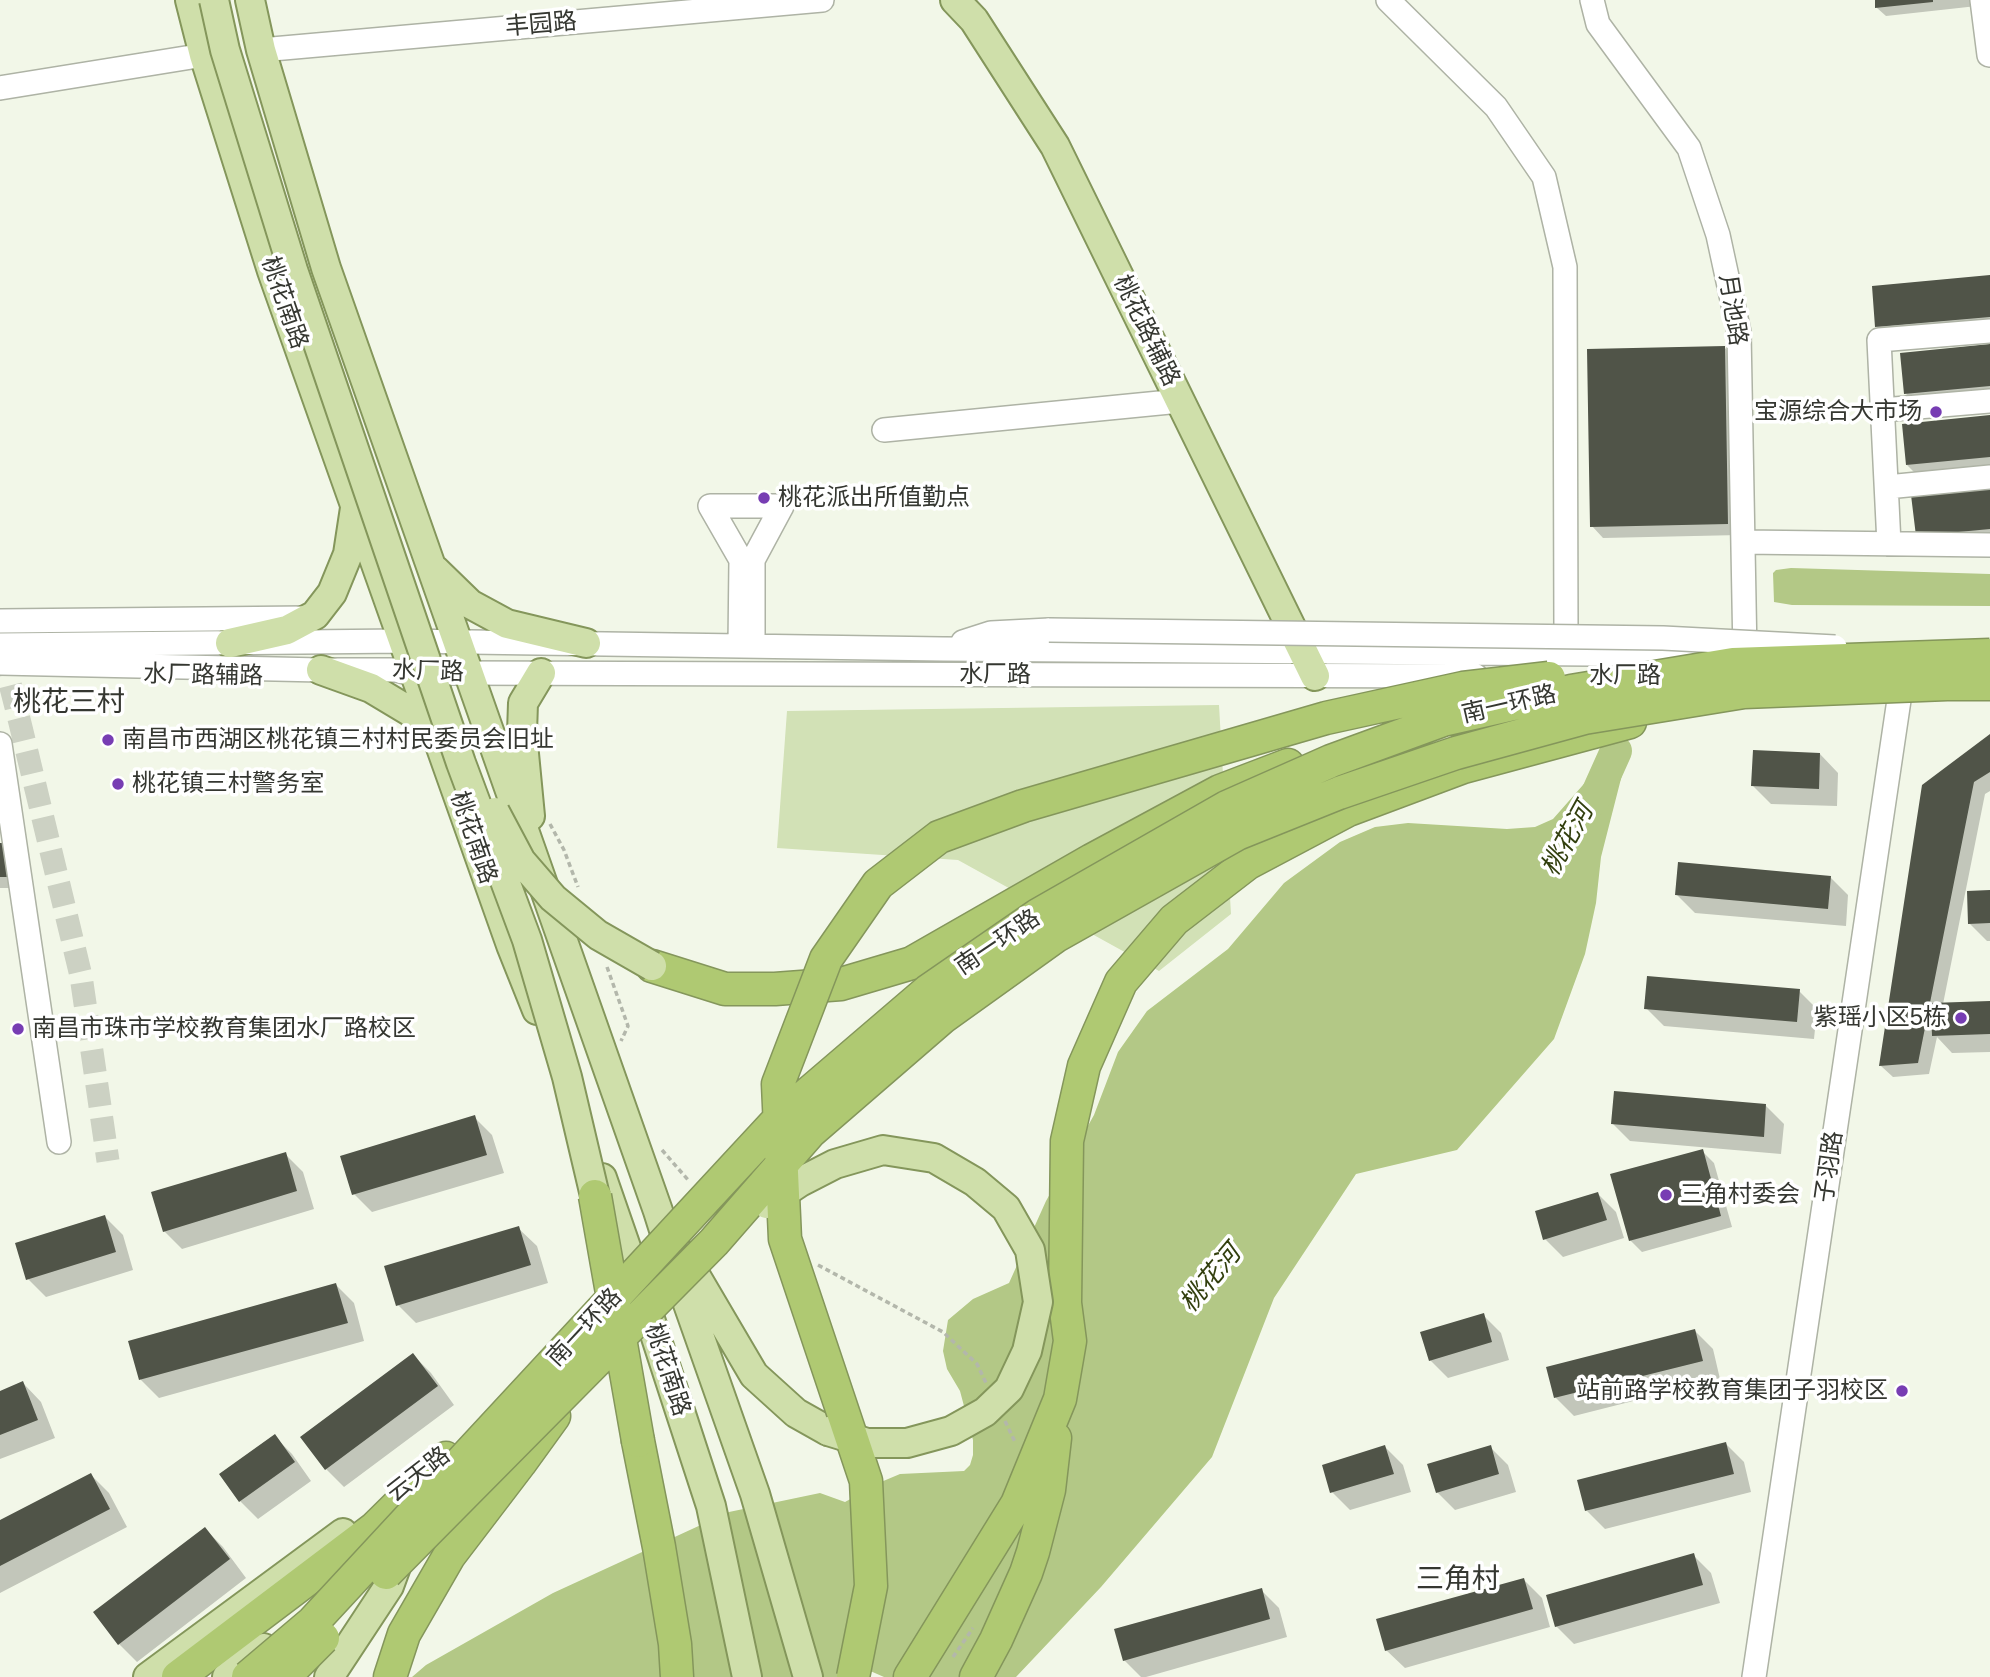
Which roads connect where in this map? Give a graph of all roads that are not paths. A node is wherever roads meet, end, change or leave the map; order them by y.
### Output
1 (190, 0) edge
2 (214, 0) edge
3 (223, 0) edge
4 (250, 0) edge
5 (822, 0) edge
6 (955, 0) edge
7 (1388, 0) edge
8 (1592, 0) edge
9 (1986, 11) edge
10 (261, 50) junction
11 (204, 55) junction
12 (1989, 55) edge
13 (0, 88) edge
14 (1990, 331) edge
15 (1180, 401) junction
16 (1990, 401) edge
17 (1882, 410) junction
18 (884, 430) dead end
19 (1990, 477) edge
20 (1886, 487) junction
21 (356, 506) junction
22 (1743, 542) junction
23 (1889, 544) junction
24 (1990, 545) edge
25 (430, 564) junction
26 (310, 618) junction
27 (0, 621) edge
28 (1566, 637) junction
29 (403, 641) junction
30 (457, 641) junction
31 (230, 643) junction
32 (586, 643) junction
33 (0, 645) edge
34 (747, 646) junction
35 (943, 649) junction
36 (1984, 656) edge
37 (1905, 658) junction
38 (0, 663) edge
39 (1309, 664) junction
40 (321, 670) junction
41 (1741, 671) junction
42 (0, 672) edge
43 (415, 673) junction
44 (468, 673) junction
45 (541, 673) junction
46 (1902, 681) junction
47 (1990, 684) edge
48 (1443, 720) junction
49 (0, 744) edge
50 (440, 744) junction
51 (535, 864) junction
52 (652, 966) joint
53 (59, 1142) dead end
54 (595, 1196) joint
55 (658, 1211) junction
56 (713, 1242) junction
57 (670, 1251) junction
58 (637, 1279) junction
59 (681, 1284) junction
60 (648, 1312) junction
61 (585, 1372) junction
62 (1060, 1399) junction
63 (446, 1458) junction
64 (407, 1533) junction
65 (148, 1677) edge
66 (178, 1677) edge
67 (227, 1677) edge
68 (248, 1677) edge
69 (285, 1677) edge
70 (329, 1677) edge
71 (390, 1677) edge
72 (677, 1677) edge
73 (747, 1677) edge
74 (808, 1677) edge
75 (853, 1677) edge
76 (910, 1677) edge
77 (976, 1677) edge
78 (1754, 1677) edge

1 - 11 main road, 桃花南路
2 - 54 main road, bridge
3 - 52 main road, bridge
4 - 10 main road, 桃花南路
5 - 10 street, 丰园路
6 - 15 main road, 桃花路辅路
7 - 28 street
8 - 22 street, 月池路
9 - 12 street
10 - 25 main road, 桃花南路
11 - 13 street
11 - 21 main road, 桃花南路
14 - 17 street
15 - 18 street
15 - 39 main road, 桃花路辅路
16 - 17 street
17 - 20 street
19 - 20 street
20 - 23 street
21 - 26 main road
21 - 29 main road, 桃花南路
22 - 23 street
22 - 41 street, 月池路
23 - 24 street
25 - 30 main road, 桃花南路
25 - 32 main road
26 - 27 street
26 - 31 main road
28 - 35 street, bridge
28 - 36 street, bridge
29 - 30 street, 水厂路
29 - 31 street, 水厂路
29 - 43 main road, 桃花南路
30 - 32 street, 水厂路
30 - 44 main road, 桃花南路
31 - 33 street, 水厂路
32 - 34 street, 水厂路
34 - 34 street
34 - 35 street, 水厂路
35 - 39 street, 水厂路
36 - 37 street, 水厂路
36 - 41 highway, 南一环路, bridge
37 - 41 street, 水厂路
37 - 46 street, 子羽路
38 - 40 street, 水厂路
39 - 41 street, 水厂路
39 - 45 street, 水厂路
39 - 46 street, 水厂路
40 - 42 street, 水厂路辅路
40 - 43 street, 水厂路
40 - 50 main road
41 - 47 highway, 南一环路, bridge
41 - 48 highway, 南一环路, bridge
41 - 56 highway, 南一环路, bridge
41 - 62 highway, bridge
41 - 75 highway, bridge
43 - 44 street, 水厂路
43 - 50 main road, 桃花南路
44 - 45 street, 水厂路
44 - 51 main road, 桃花南路
45 - 51 main road
46 - 47 street, 水厂路
46 - 78 street, 子羽路
48 - 52 highway, bridge
48 - 68 highway, 南一环路, bridge
49 - 53 street
50 - 58 main road, 桃花南路
51 - 55 main road, 桃花南路
54 - 72 highway, bridge
55 - 56 main road, bridge
55 - 57 main road, 桃花南路
56 - 61 highway, 南一环路, bridge
57 - 58 main road, 云天路
57 - 59 main road, 桃花南路
58 - 60 main road, 桃花南路
58 - 63 main road, 云天路
59 - 60 main road, 云天路
59 - 74 main road, 桃花南路
60 - 64 main road, 云天路
60 - 73 main road, 桃花南路
61 - 69 highway, 南一环路, bridge
61 - 71 highway, bridge
62 - 76 highway
62 - 77 highway
63 - 65 main road, 云天路
63 - 66 highway
64 - 67 main road, 云天路
64 - 70 main road

